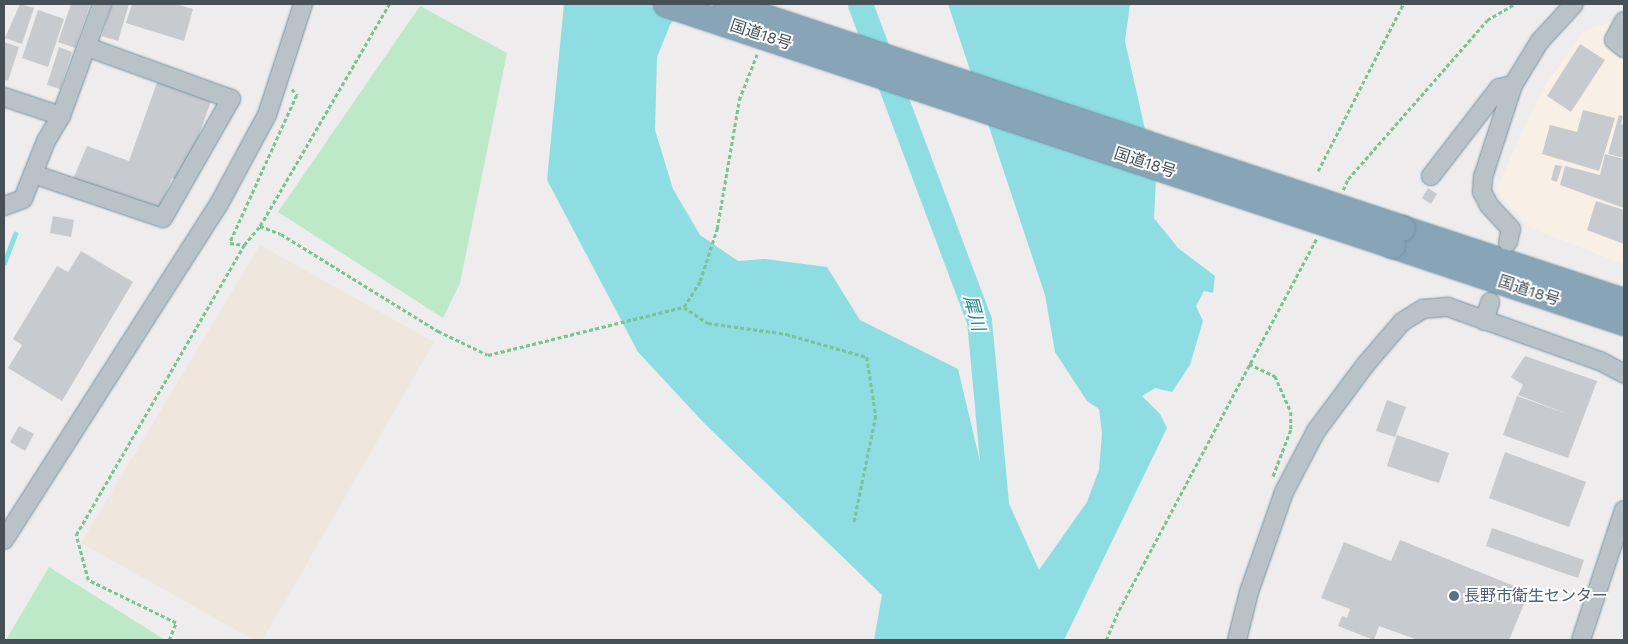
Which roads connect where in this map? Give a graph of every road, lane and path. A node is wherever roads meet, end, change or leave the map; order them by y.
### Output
1 (102, 4) edge
2 (303, 4) edge
3 (389, 4) edge
4 (666, 4) edge
5 (726, 4) edge
6 (1403, 4) edge
7 (1515, 4) edge
8 (1574, 4) edge
9 (1624, 21) edge
10 (87, 47) junction
11 (759, 48) dead end
12 (1624, 48) edge
13 (281, 75) junction
14 (1513, 85) junction
15 (4, 96) edge
16 (61, 116) junction
17 (1318, 171) dead end
18 (33, 174) junction
19 (1431, 176) dead end
20 (1339, 197) dead end
21 (4, 206) edge
22 (260, 226) junction
23 (1320, 232) dead end
24 (1397, 236) junction
25 (1508, 242) dead end
26 (244, 245) junction
27 (1624, 301) edge
28 (1490, 302) dead end
29 (684, 307) junction
30 (1484, 321) junction
31 (1624, 322) edge
32 (1249, 364) junction
33 (1624, 374) edge
34 (1272, 480) dead end
35 (1624, 510) edge
36 (854, 523) dead end
37 (4, 540) edge
38 (169, 640) edge
39 (1106, 640) edge
40 (1237, 640) edge
41 (1581, 640) edge

1 - 10 street
2 - 13 street
3 - 22 path
4 - 24 highway, 国道18号, bridge
5 - 24 highway, 国道18号, bridge
6 - 17 path
7 - 20 path
8 - 14 street
9 - 12 street
10 - 16 street
10 - 18 street
11 - 29 path
13 - 26 path
13 - 37 street
14 - 19 street
14 - 25 street
15 - 16 street
16 - 18 street
18 - 21 street
22 - 26 path
22 - 29 path
23 - 32 path
24 - 27 highway, 国道18号
24 - 31 highway, 国道18号
26 - 38 path
28 - 30 street
29 - 36 path
30 - 33 street
30 - 40 street
32 - 34 path
32 - 39 path
35 - 41 street

